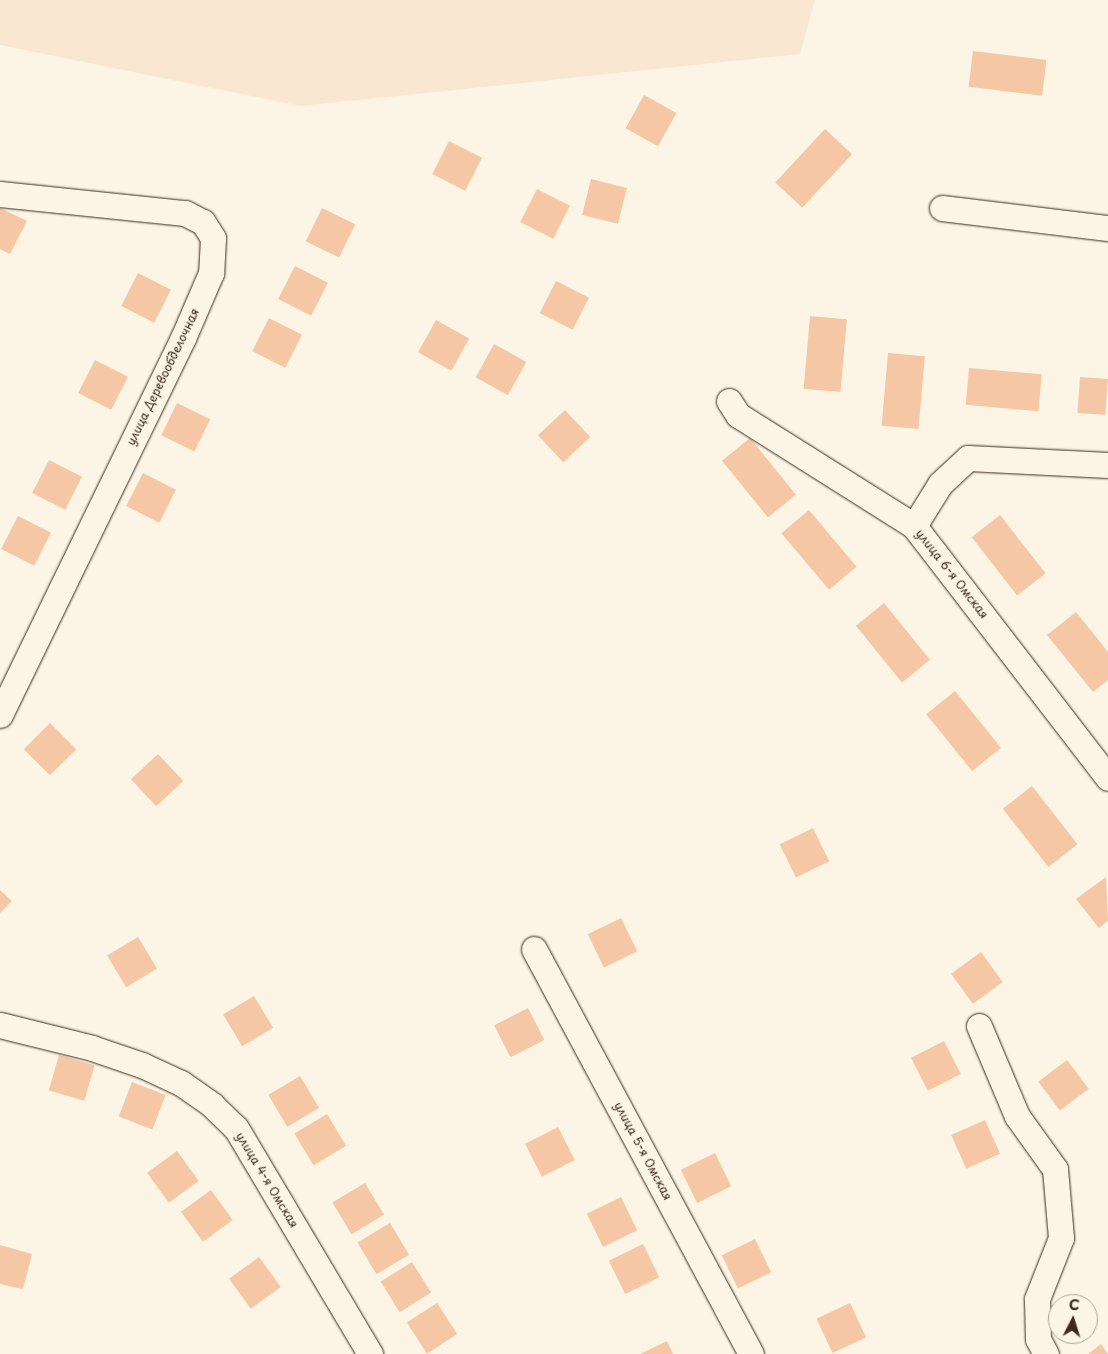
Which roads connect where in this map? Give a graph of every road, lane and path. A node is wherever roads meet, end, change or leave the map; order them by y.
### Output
1 (0, 194) edge
2 (942, 208) dead end
3 (1108, 228) edge
4 (728, 400) dead end
5 (1108, 465) edge
6 (914, 526) junction
7 (0, 715) edge
8 (1108, 778) edge
9 (534, 949) dead end
10 (0, 1026) edge
11 (979, 1026) dead end
12 (370, 1354) edge
13 (751, 1354) edge
14 (1046, 1354) edge

1 - 7 street, улица Деревообделочная
2 - 3 street
4 - 6 street, улица 6-я Омская
5 - 6 street
6 - 8 street, улица 6-я Омская
9 - 13 street, улица 5-я Омская
10 - 12 street, улица 4-я Омская
11 - 14 street

